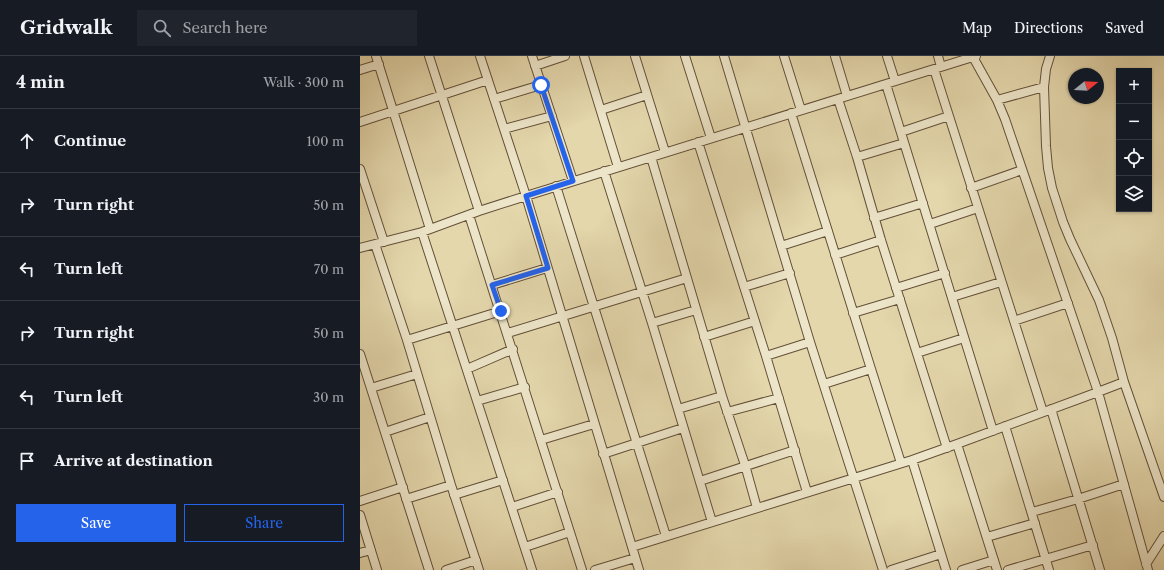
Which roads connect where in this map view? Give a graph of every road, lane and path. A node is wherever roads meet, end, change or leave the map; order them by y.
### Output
1 (376, 56) edge
2 (429, 56) edge
3 (480, 56) edge
4 (532, 56) edge
5 (565, 56) edge
6 (584, 56) edge
7 (635, 56) edge
8 (685, 56) edge
9 (724, 56) edge
10 (784, 56) edge
11 (835, 56) edge
12 (887, 56) edge
13 (938, 56) edge
14 (974, 56) edge
15 (1050, 56) edge
16 (379, 64) junction
17 (535, 66) junction
18 (938, 68) junction
19 (360, 70) edge
20 (488, 80) junction
21 (895, 81) junction
22 (886, 84) junction
23 (541, 85) junction
24 (1044, 86) junction
25 (441, 95) junction
26 (647, 95) junction
27 (847, 96) junction
28 (494, 99) junction
29 (838, 99) junction
30 (997, 100) junction
31 (601, 110) junction
32 (801, 110) junction
33 (393, 111) junction
34 (791, 114) junction
35 (552, 116) junction
36 (949, 116) junction
37 (360, 122) edge
38 (746, 127) junction
39 (504, 129) junction
40 (901, 132) junction
41 (711, 138) junction
42 (698, 142) junction
43 (904, 143) junction
44 (665, 152) junction
45 (651, 157) junction
46 (857, 157) junction
47 (618, 167) junction
48 (360, 169) edge
49 (1022, 170) junction
50 (604, 171) junction
51 (573, 181) junction
52 (556, 186) junction
53 (971, 188) junction
54 (526, 196) junction
55 (923, 203) junction
56 (978, 208) junction
57 (479, 211) junction
58 (469, 215) junction
59 (874, 218) junction
60 (930, 224) junction
61 (426, 231) junction
62 (828, 232) junction
63 (881, 240) junction
64 (379, 243) junction
65 (781, 246) junction
66 (360, 248) edge
67 (835, 255) junction
68 (548, 268) junction
69 (790, 273) junction
70 (945, 273) junction
71 (687, 278) junction
72 (1001, 282) junction
73 (492, 285) junction
74 (744, 287) junction
75 (896, 288) junction
76 (641, 292) junction
77 (952, 297) junction
78 (900, 299) junction
79 (1068, 303) junction
80 (594, 306) junction
81 (696, 310) junction
82 (501, 311) junction
83 (853, 313) junction
84 (562, 316) junction
85 (755, 321) junction
86 (1014, 321) junction
87 (652, 323) junction
88 (453, 325) junction
89 (508, 333) junction
90 (704, 337) junction
91 (964, 338) junction
92 (407, 340) junction
93 (810, 342) junction
94 (513, 349) junction
95 (917, 353) junction
96 (360, 354) edge
97 (766, 356) junction
98 (467, 368) junction
99 (870, 369) junction
100 (417, 374) junction
101 (1124, 382) junction
102 (824, 384) junction
103 (525, 387) junction
104 (371, 388) junction
105 (1098, 392) junction
106 (722, 396) junction
107 (779, 398) junction
108 (478, 401) junction
109 (678, 409) junction
110 (1051, 409) junction
111 (727, 412) junction
112 (1043, 412) junction
113 (430, 417) junction
114 (594, 424) junction
115 (1005, 426) junction
116 (683, 428) junction
117 (993, 431) junction
118 (385, 432) junction
119 (541, 440) junction
120 (637, 442) junction
121 (957, 444) junction
122 (947, 448) junction
123 (795, 450) junction
124 (603, 454) junction
125 (912, 460) junction
126 (901, 463) junction
127 (745, 465) junction
128 (854, 477) junction
129 (503, 480) junction
130 (700, 480) junction
131 (1124, 484) junction
132 (451, 485) junction
133 (403, 487) junction
134 (558, 492) junction
135 (807, 492) junction
136 (454, 495) junction
137 (1164, 497) edge
138 (406, 499) junction
139 (1078, 499) junction
140 (360, 501) edge
141 (512, 507) junction
142 (757, 508) junction
143 (1032, 512) junction
144 (360, 515) edge
145 (712, 522) junction
146 (1035, 524) junction
147 (570, 532) junction
148 (666, 536) junction
149 (1164, 536) edge
150 (987, 537) junction
151 (1093, 545) junction
152 (525, 547) junction
153 (632, 547) junction
154 (371, 550) junction
155 (360, 553) edge
156 (941, 554) junction
157 (635, 558) junction
158 (1046, 559) junction
159 (476, 560) junction
160 (994, 560) junction
161 (1147, 567) edge
162 (377, 570) edge
163 (429, 570) edge
164 (446, 570) edge
165 (479, 570) edge
166 (532, 570) edge
167 (582, 570) edge
168 (595, 570) edge
169 (639, 570) edge
170 (883, 570) edge
171 (892, 570) edge
172 (946, 570) edge
173 (962, 570) edge
174 (997, 570) edge
175 (1008, 570) edge
176 (1049, 570) edge
177 (1100, 570) edge

1 - 16 street
2 - 25 street
3 - 20 street
4 - 17 street
5 - 17 street
6 - 31 street
7 - 26 street
8 - 41 street
9 - 38 street
10 - 32 street
11 - 27 street
12 - 21 street
13 - 18 street
14 - 18 street
14 - 30 street
15 - 24 street
16 - 19 street
16 - 33 street
17 - 23 street
18 - 21 street
18 - 36 street
20 - 25 street
20 - 28 street
21 - 22 street
22 - 27 street
22 - 40 street
23 - 28 street
23 - 35 street
24 - 30 street
24 - 101 street
25 - 33 street
25 - 57 street
26 - 31 street
26 - 44 street
27 - 29 street
28 - 39 street
29 - 32 street
29 - 46 street
30 - 49 street
31 - 47 street
32 - 34 street
33 - 37 street
33 - 61 street
34 - 38 street
34 - 62 street
35 - 39 street
35 - 51 street
36 - 40 street
36 - 53 street
38 - 41 street
38 - 65 street
39 - 54 street
40 - 43 street
41 - 42 street
42 - 44 street
42 - 74 street
43 - 46 street
43 - 55 street
44 - 45 street
45 - 47 street
45 - 71 street
46 - 59 street
47 - 50 street
48 - 64 street
49 - 53 street
49 - 79 street
50 - 51 street
50 - 76 street
51 - 52 street
52 - 54 street
52 - 80 street
53 - 56 street
54 - 57 street
54 - 68 street
55 - 59 street
55 - 60 street
56 - 60 street
56 - 72 street
57 - 58 street
58 - 61 street
58 - 73 street
59 - 63 street
60 - 70 street
61 - 64 street
61 - 88 street
62 - 65 street
62 - 67 street
63 - 67 street
63 - 75 street
64 - 66 street
64 - 92 street
65 - 69 street
67 - 83 street
68 - 73 street
68 - 84 street
69 - 74 street
69 - 93 street
70 - 75 street
70 - 77 street
71 - 76 street
71 - 81 street
72 - 77 street
72 - 86 street
73 - 82 street
74 - 85 street
75 - 78 street
76 - 80 street
76 - 87 street
77 - 91 street
78 - 83 street
78 - 95 street
79 - 86 street
79 - 105 street
80 - 84 street
80 - 120 street
81 - 87 street
81 - 90 street
82 - 88 street
82 - 89 street
83 - 99 street
84 - 89 street
84 - 114 street
85 - 90 street
85 - 97 street
86 - 112 street
87 - 109 street
88 - 92 street
88 - 98 street
89 - 94 street
90 - 106 street
91 - 95 street
91 - 117 street
92 - 100 street
93 - 97 street
93 - 102 street
94 - 98 street
94 - 103 street
95 - 122 street
96 - 104 street
97 - 107 street
98 - 108 street
99 - 102 street
99 - 126 street
100 - 104 street
100 - 113 street
101 - 105 street
101 - 137 street
102 - 128 street
103 - 108 street
103 - 119 street
104 - 118 street
105 - 110 street
105 - 131 street
106 - 109 street
106 - 111 street
107 - 111 street
107 - 123 street
108 - 129 street
109 - 116 street
110 - 112 street
110 - 139 street
111 - 127 street
112 - 115 street
113 - 118 street
113 - 132 street
114 - 119 street
114 - 124 street
115 - 117 street
115 - 143 street
116 - 120 street
116 - 130 street
117 - 121 street
118 - 133 street
119 - 134 street
120 - 124 street
120 - 148 street
121 - 122 street
121 - 150 street
122 - 125 street
123 - 127 street
123 - 135 street
124 - 153 street
125 - 126 street
125 - 156 street
126 - 128 street
127 - 130 street
127 - 142 street
128 - 135 street
128 - 170 street
129 - 136 street
129 - 141 street
130 - 145 street
131 - 139 street
131 - 161 street
132 - 136 street
132 - 138 street
133 - 138 street
133 - 140 street
134 - 141 street
134 - 147 street
135 - 142 street
136 - 159 street
138 - 163 street
139 - 143 street
139 - 151 street
141 - 152 street
142 - 145 street
143 - 146 street
144 - 154 street
145 - 148 street
146 - 150 street
146 - 158 street
147 - 152 street
147 - 167 street
148 - 153 street
149 - 161 street
150 - 160 street
151 - 158 street
151 - 177 street
152 - 166 street
153 - 157 street
154 - 155 street
154 - 162 street
156 - 171 street
156 - 172 street
157 - 168 street
157 - 169 street
158 - 175 street
158 - 176 street
159 - 164 street
159 - 165 street
160 - 173 street
160 - 174 street

